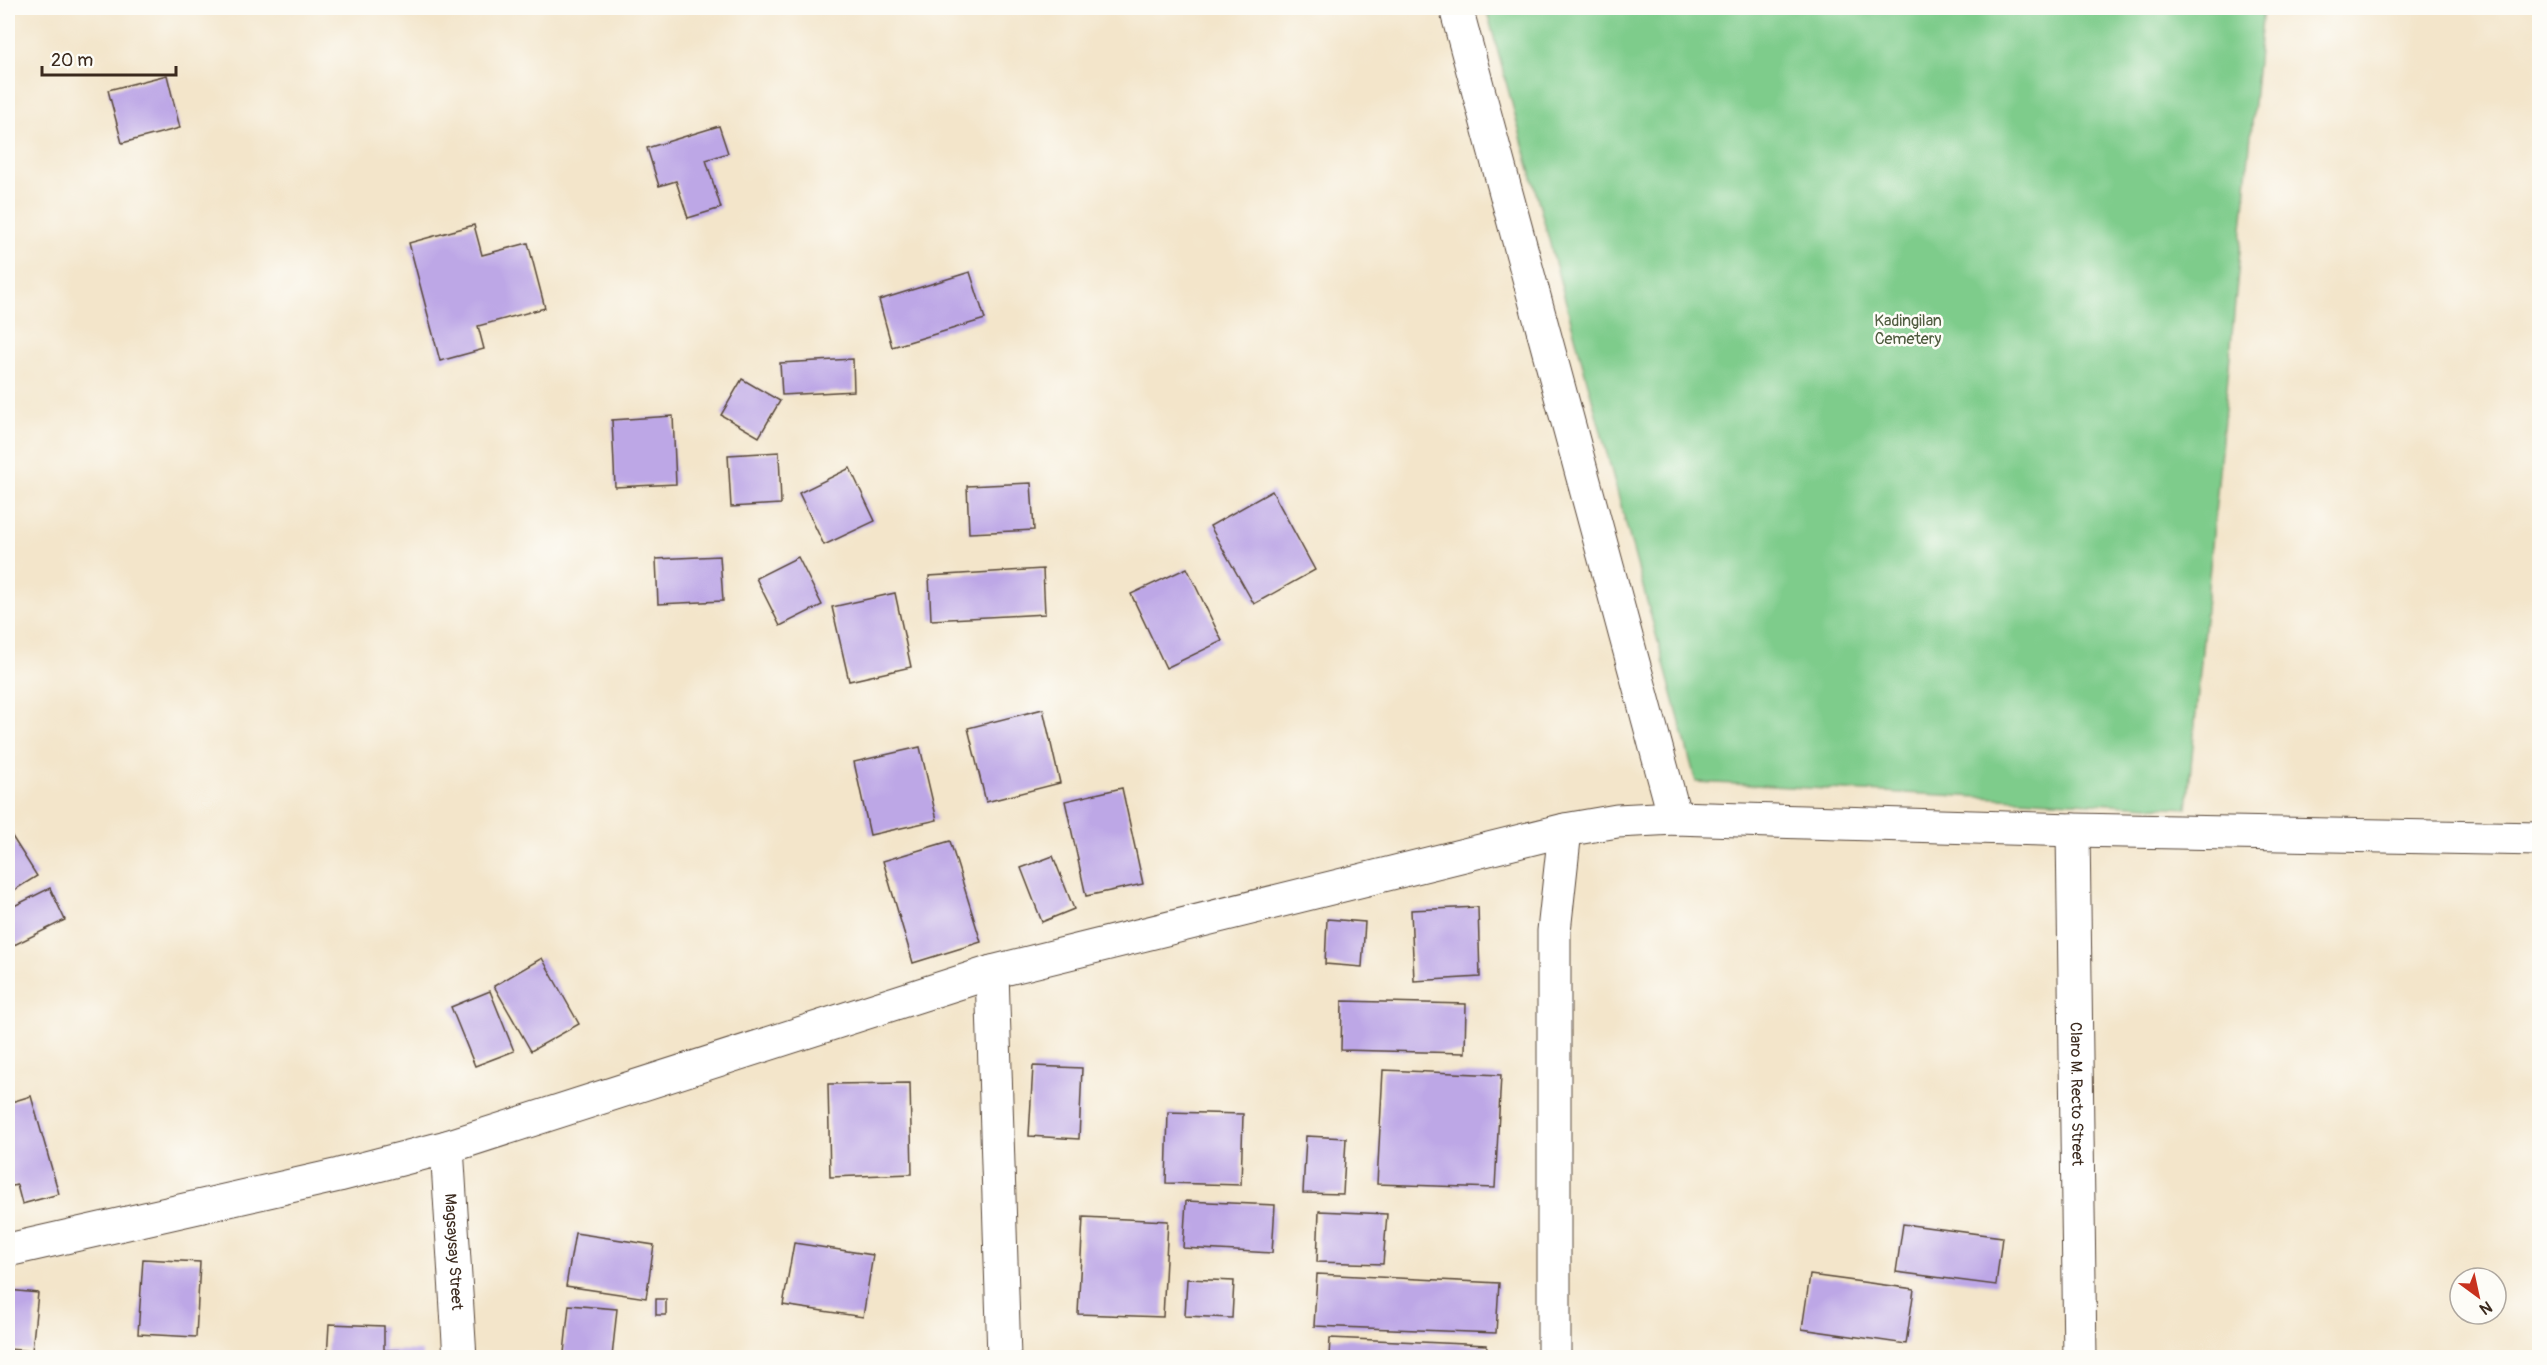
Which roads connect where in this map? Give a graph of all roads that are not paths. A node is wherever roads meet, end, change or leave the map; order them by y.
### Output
1 (1456, 8) edge
2 (1675, 818) junction
3 (1565, 830) junction
4 (2073, 830) junction
5 (2540, 839) edge
6 (992, 972) junction
7 (447, 1147) junction
8 (8, 1250) edge
9 (460, 1358) edge
10 (1004, 1358) edge
11 (1554, 1358) edge
12 (2080, 1358) edge

1 - 2 street
2 - 3 street
2 - 4 street
3 - 6 street
3 - 11 street
4 - 5 street
4 - 12 street, Claro M. Recto Street
6 - 7 street
6 - 10 street
7 - 8 street
7 - 9 street, Magsaysay Street

